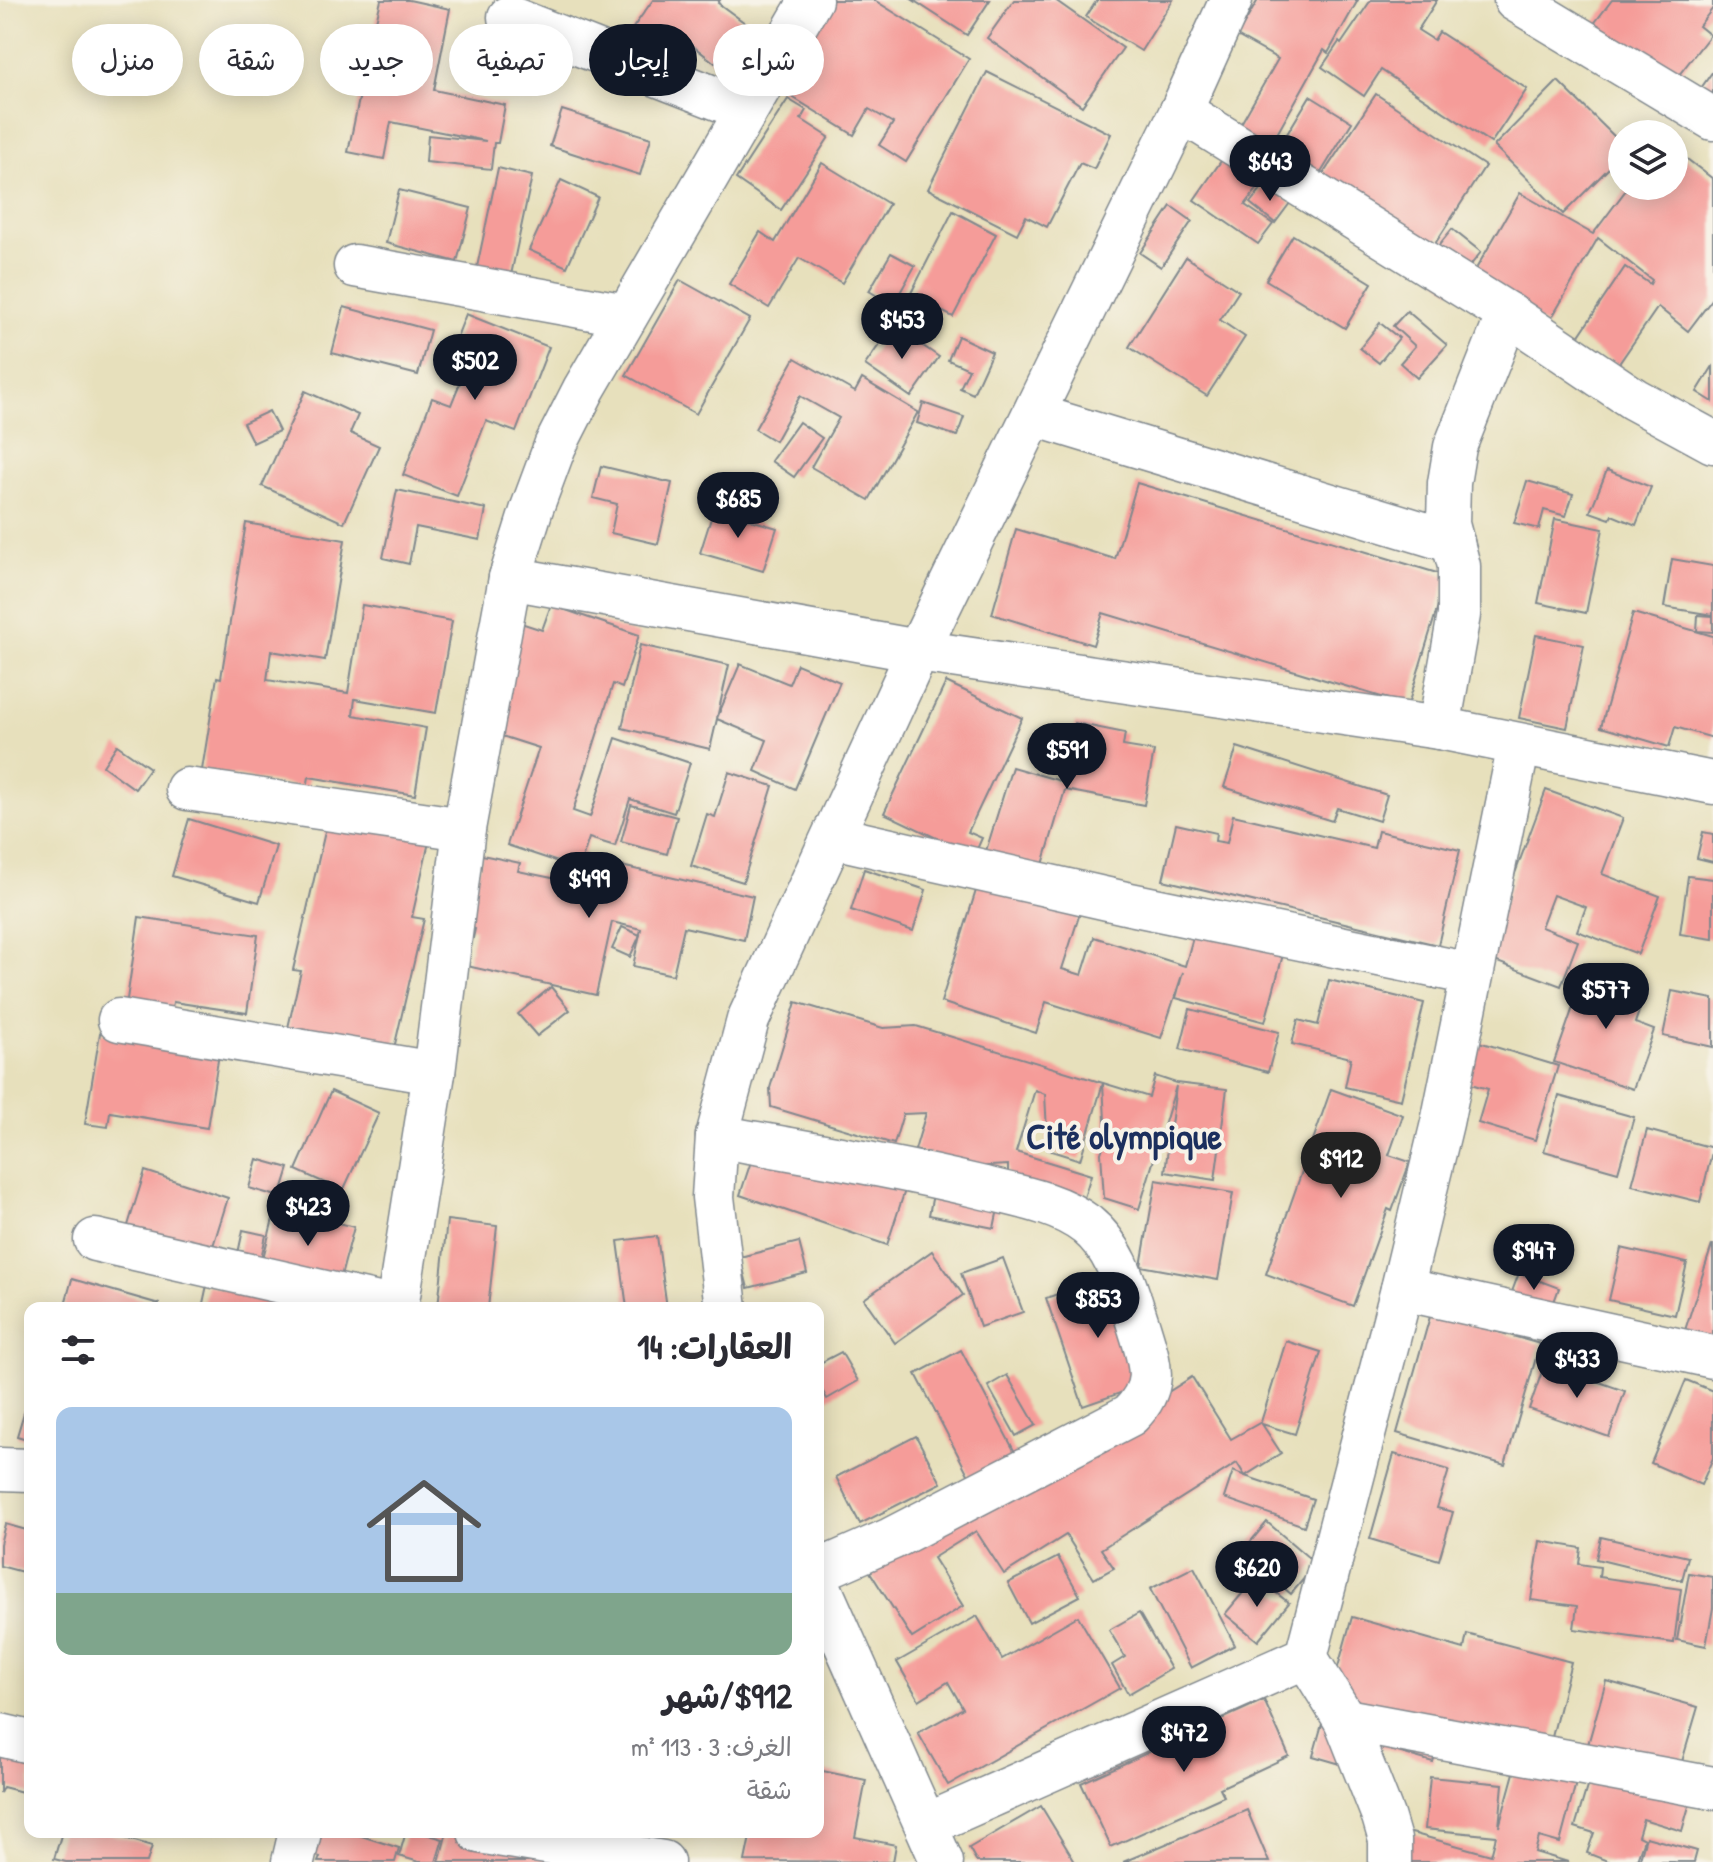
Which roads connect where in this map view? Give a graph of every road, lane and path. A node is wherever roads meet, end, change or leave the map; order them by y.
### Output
1 (811, 0) edge
2 (1231, 0) edge
3 (1515, 0) edge
4 (509, 17) dead end
5 (746, 110) junction
6 (1181, 111) junction
7 (1713, 119) edge
8 (355, 266) dead end
9 (1508, 314) junction
10 (626, 315) junction
11 (1034, 415) junction
12 (1713, 442) edge
13 (1453, 542) junction
14 (510, 578) junction
15 (918, 651) junction
16 (1439, 728) junction
17 (1519, 745) junction
18 (1713, 783) edge
19 (187, 789) dead end
20 (464, 829) junction
21 (833, 837) junction
22 (1471, 974) junction
23 (119, 1020) dead end
24 (434, 1073) junction
25 (717, 1136) junction
26 (95, 1240) dead end
27 (1402, 1289) junction
28 (369, 1302) edge
29 (397, 1302) edge
30 (725, 1302) edge
31 (1713, 1357) edge
32 (0, 1469) edge
33 (24, 1470) edge
34 (824, 1568) edge
35 (827, 1624) edge
36 (1306, 1657) junction
37 (1345, 1720) junction
38 (0, 1735) edge
39 (24, 1741) edge
40 (1713, 1788) edge
41 (299, 1838) edge
42 (516, 1838) edge
43 (934, 1843) edge
44 (293, 1862) edge
45 (663, 1862) edge
46 (1390, 1862) edge

1 - 5 street
2 - 6 street
3 - 7 street
4 - 5 street
5 - 10 street
6 - 9 street
6 - 11 street
8 - 10 street
9 - 12 street
9 - 13 street
10 - 14 street
11 - 13 street
11 - 15 street
13 - 16 street
14 - 15 street
14 - 20 street
15 - 16 street
15 - 21 street
16 - 17 street
17 - 18 street
17 - 22 street
19 - 20 street
20 - 24 street
21 - 22 street
21 - 25 street
22 - 27 street
23 - 24 street
24 - 29 street
25 - 30 street
25 - 34 street
26 - 28 street
27 - 31 street
27 - 36 street
32 - 33 street
35 - 43 street
36 - 37 street
36 - 43 street
37 - 40 street
37 - 46 street
38 - 39 street
41 - 44 street
42 - 45 street

